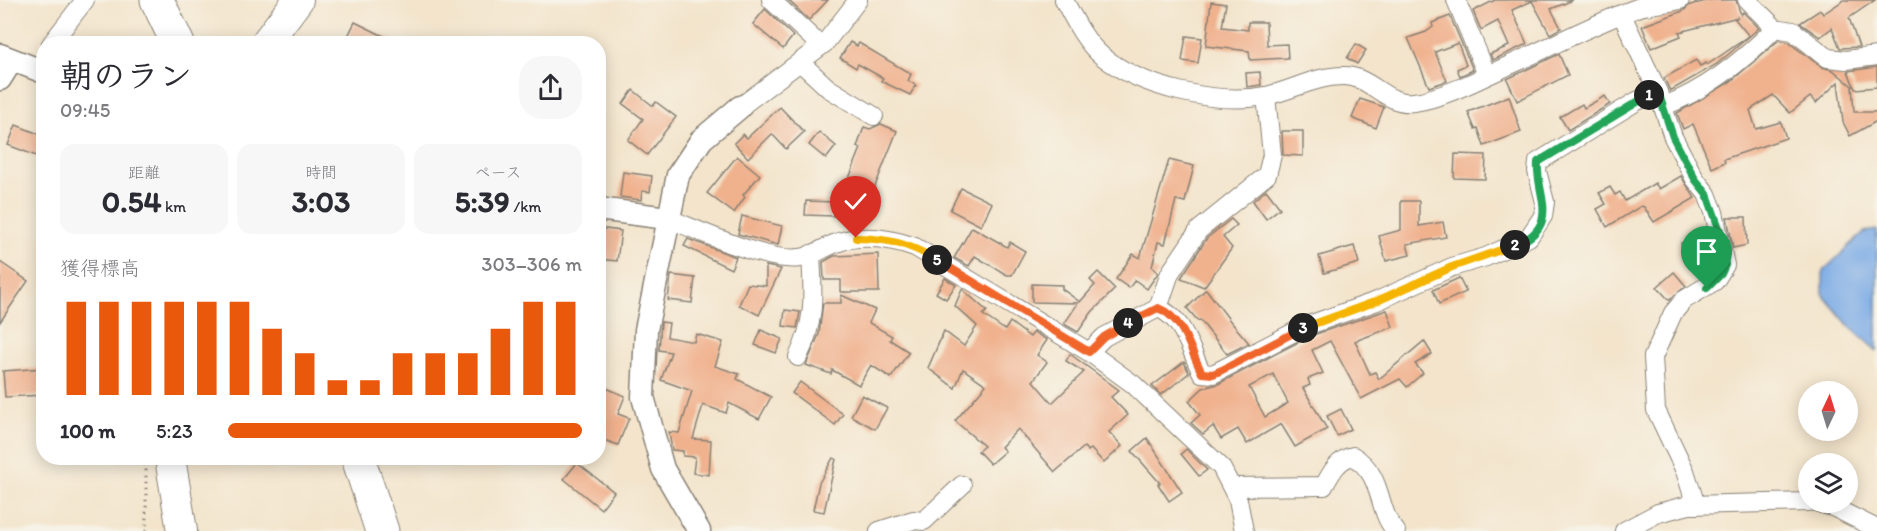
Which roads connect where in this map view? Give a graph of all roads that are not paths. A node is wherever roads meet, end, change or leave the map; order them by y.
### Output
1 (84, 0) edge
2 (157, 0) edge
3 (172, 0) edge
4 (298, 0) edge
5 (771, 0) edge
6 (858, 0) edge
7 (1064, 0) edge
8 (1456, 0) edge
9 (1680, 0) edge
10 (1747, 0) edge
11 (1624, 9) edge
12 (1774, 28) junction
13 (57, 36) edge
14 (174, 36) edge
15 (188, 36) edge
16 (271, 36) edge
17 (820, 46) junction
18 (1877, 56) edge
19 (800, 62) junction
20 (4, 65) edge
21 (36, 67) edge
22 (1487, 75) junction
23 (1266, 96) junction
24 (1661, 99) junction
25 (740, 107) joint
26 (874, 116) dead end
27 (606, 210) edge
28 (668, 218) junction
29 (811, 254) junction
30 (1158, 308) junction
31 (1089, 352) junction
32 (798, 357) dead end
33 (171, 465) edge
34 (344, 465) edge
35 (360, 465) edge
36 (962, 485) dead end
37 (1233, 487) junction
38 (1798, 502) edge
39 (1696, 505) junction
40 (1845, 513) edge
41 (1877, 529) edge
42 (182, 531) edge
43 (366, 531) edge
44 (382, 531) edge
45 (699, 531) edge
46 (879, 531) edge
47 (1244, 531) edge
48 (1396, 531) edge
49 (1624, 531) edge

1 - 13 street
2 - 14 highway
3 - 15 highway
4 - 16 highway
5 - 17 street
6 - 17 street
7 - 23 street
8 - 22 street
9 - 11 street
10 - 12 street
11 - 22 street
11 - 24 street
12 - 18 street
12 - 24 street
17 - 19 street
19 - 25 street
19 - 26 street
20 - 21 street
22 - 23 street
23 - 30 street
24 - 30 street
24 - 39 street
25 - 28 street
27 - 28 street
28 - 29 street
28 - 45 street
29 - 31 street
29 - 32 street
30 - 31 street
31 - 37 street
33 - 42 highway
34 - 43 highway
35 - 44 highway
36 - 46 street
37 - 47 street
37 - 48 street
38 - 39 street
39 - 49 street
40 - 41 street

